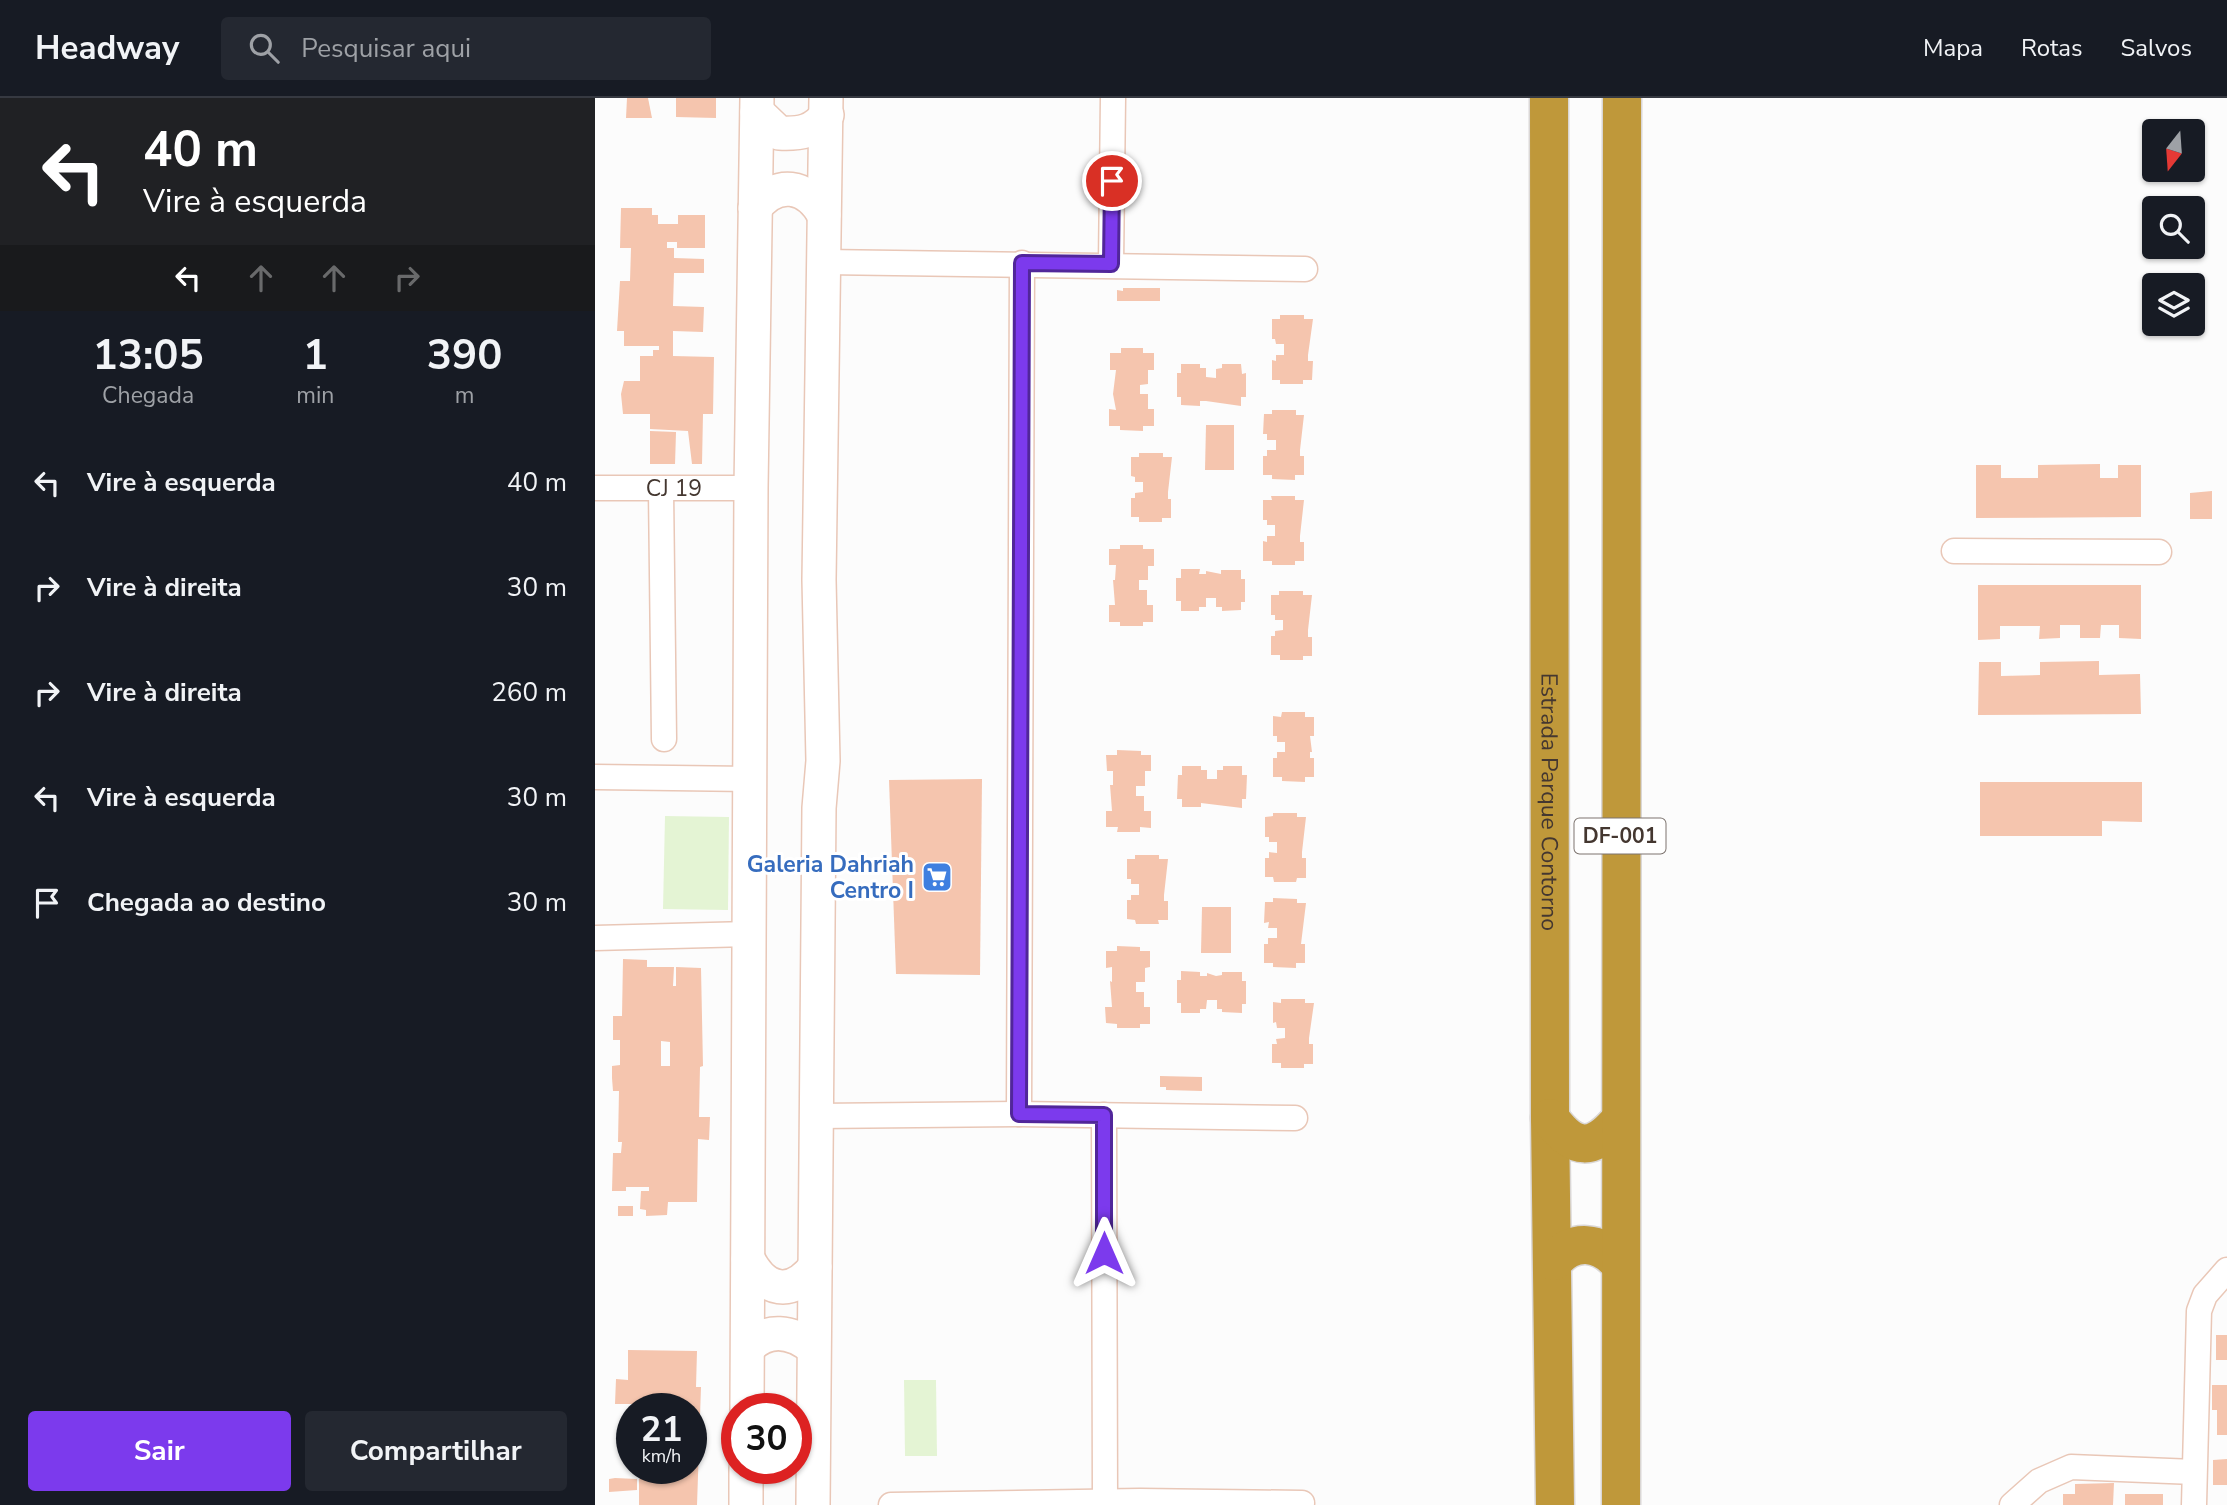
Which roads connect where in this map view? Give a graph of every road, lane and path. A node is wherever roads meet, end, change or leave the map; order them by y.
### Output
1 (1113, 98) edge
2 (1549, 98) edge
3 (1622, 98) edge
4 (1642, 98) edge
5 (757, 105) edge
6 (826, 106) edge
7 (1622, 167) junction
8 (755, 208) junction
9 (824, 215) junction
10 (824, 262) junction
11 (1022, 263) junction
12 (1111, 264) junction
13 (1305, 269) dead end
14 (595, 488) edge
15 (751, 488) junction
16 (661, 490) junction
17 (1954, 551) dead end
18 (2159, 552) dead end
19 (664, 739) dead end
20 (595, 778) edge
21 (751, 779) junction
22 (749, 934) junction
23 (595, 938) edge
24 (1019, 1114) junction
25 (1104, 1115) junction
26 (817, 1116) junction
27 (1295, 1118) dead end
28 (1550, 1118) junction
29 (1620, 1121) junction
30 (748, 1259) junction
31 (1554, 1261) junction
32 (1619, 1263) junction
33 (815, 1267) junction
34 (2227, 1270) edge
35 (748, 1348) junction
36 (813, 1348) junction
37 (747, 1393) edge
38 (2194, 1472) junction
39 (746, 1484) edge
40 (1105, 1501) junction
41 (2021, 1501) edge
42 (1302, 1503) dead end
43 (1021, 1504) edge
44 (746, 1505) edge
45 (813, 1505) edge
46 (891, 1505) edge
47 (1555, 1505) edge
48 (1621, 1505) edge
49 (2194, 1505) edge

1 - 12 street
2 - 28 highway, Estrada Parque Contorno / DF-001
3 - 7 highway, DF-001
4 - 7 street
5 - 6 main road
5 - 8 main road
6 - 9 main road
7 - 29 highway, DF-001
8 - 9 main road
8 - 15 main road
9 - 10 main road
10 - 11 street
10 - 26 main road
11 - 12 street
11 - 24 street
12 - 13 street
14 - 16 street, CJ 19
15 - 16 street, CJ 19
15 - 21 main road
16 - 19 street
17 - 18 street
20 - 21 street
21 - 22 main road
22 - 23 street
22 - 30 main road
24 - 25 street
24 - 26 street
25 - 27 street
25 - 40 street
26 - 33 main road
28 - 29 highway
28 - 31 highway, Estrada Parque Contorno / DF-001
29 - 32 highway, DF-001
30 - 33 main road
30 - 35 main road
31 - 32 highway
31 - 47 highway, Estrada Parque Contorno / DF-001
32 - 48 highway, DF-001
33 - 36 main road
34 - 38 street
35 - 36 main road
35 - 37 main road
36 - 45 main road
38 - 41 street
38 - 49 street
39 - 44 main road
40 - 42 street
40 - 43 street
43 - 46 street

